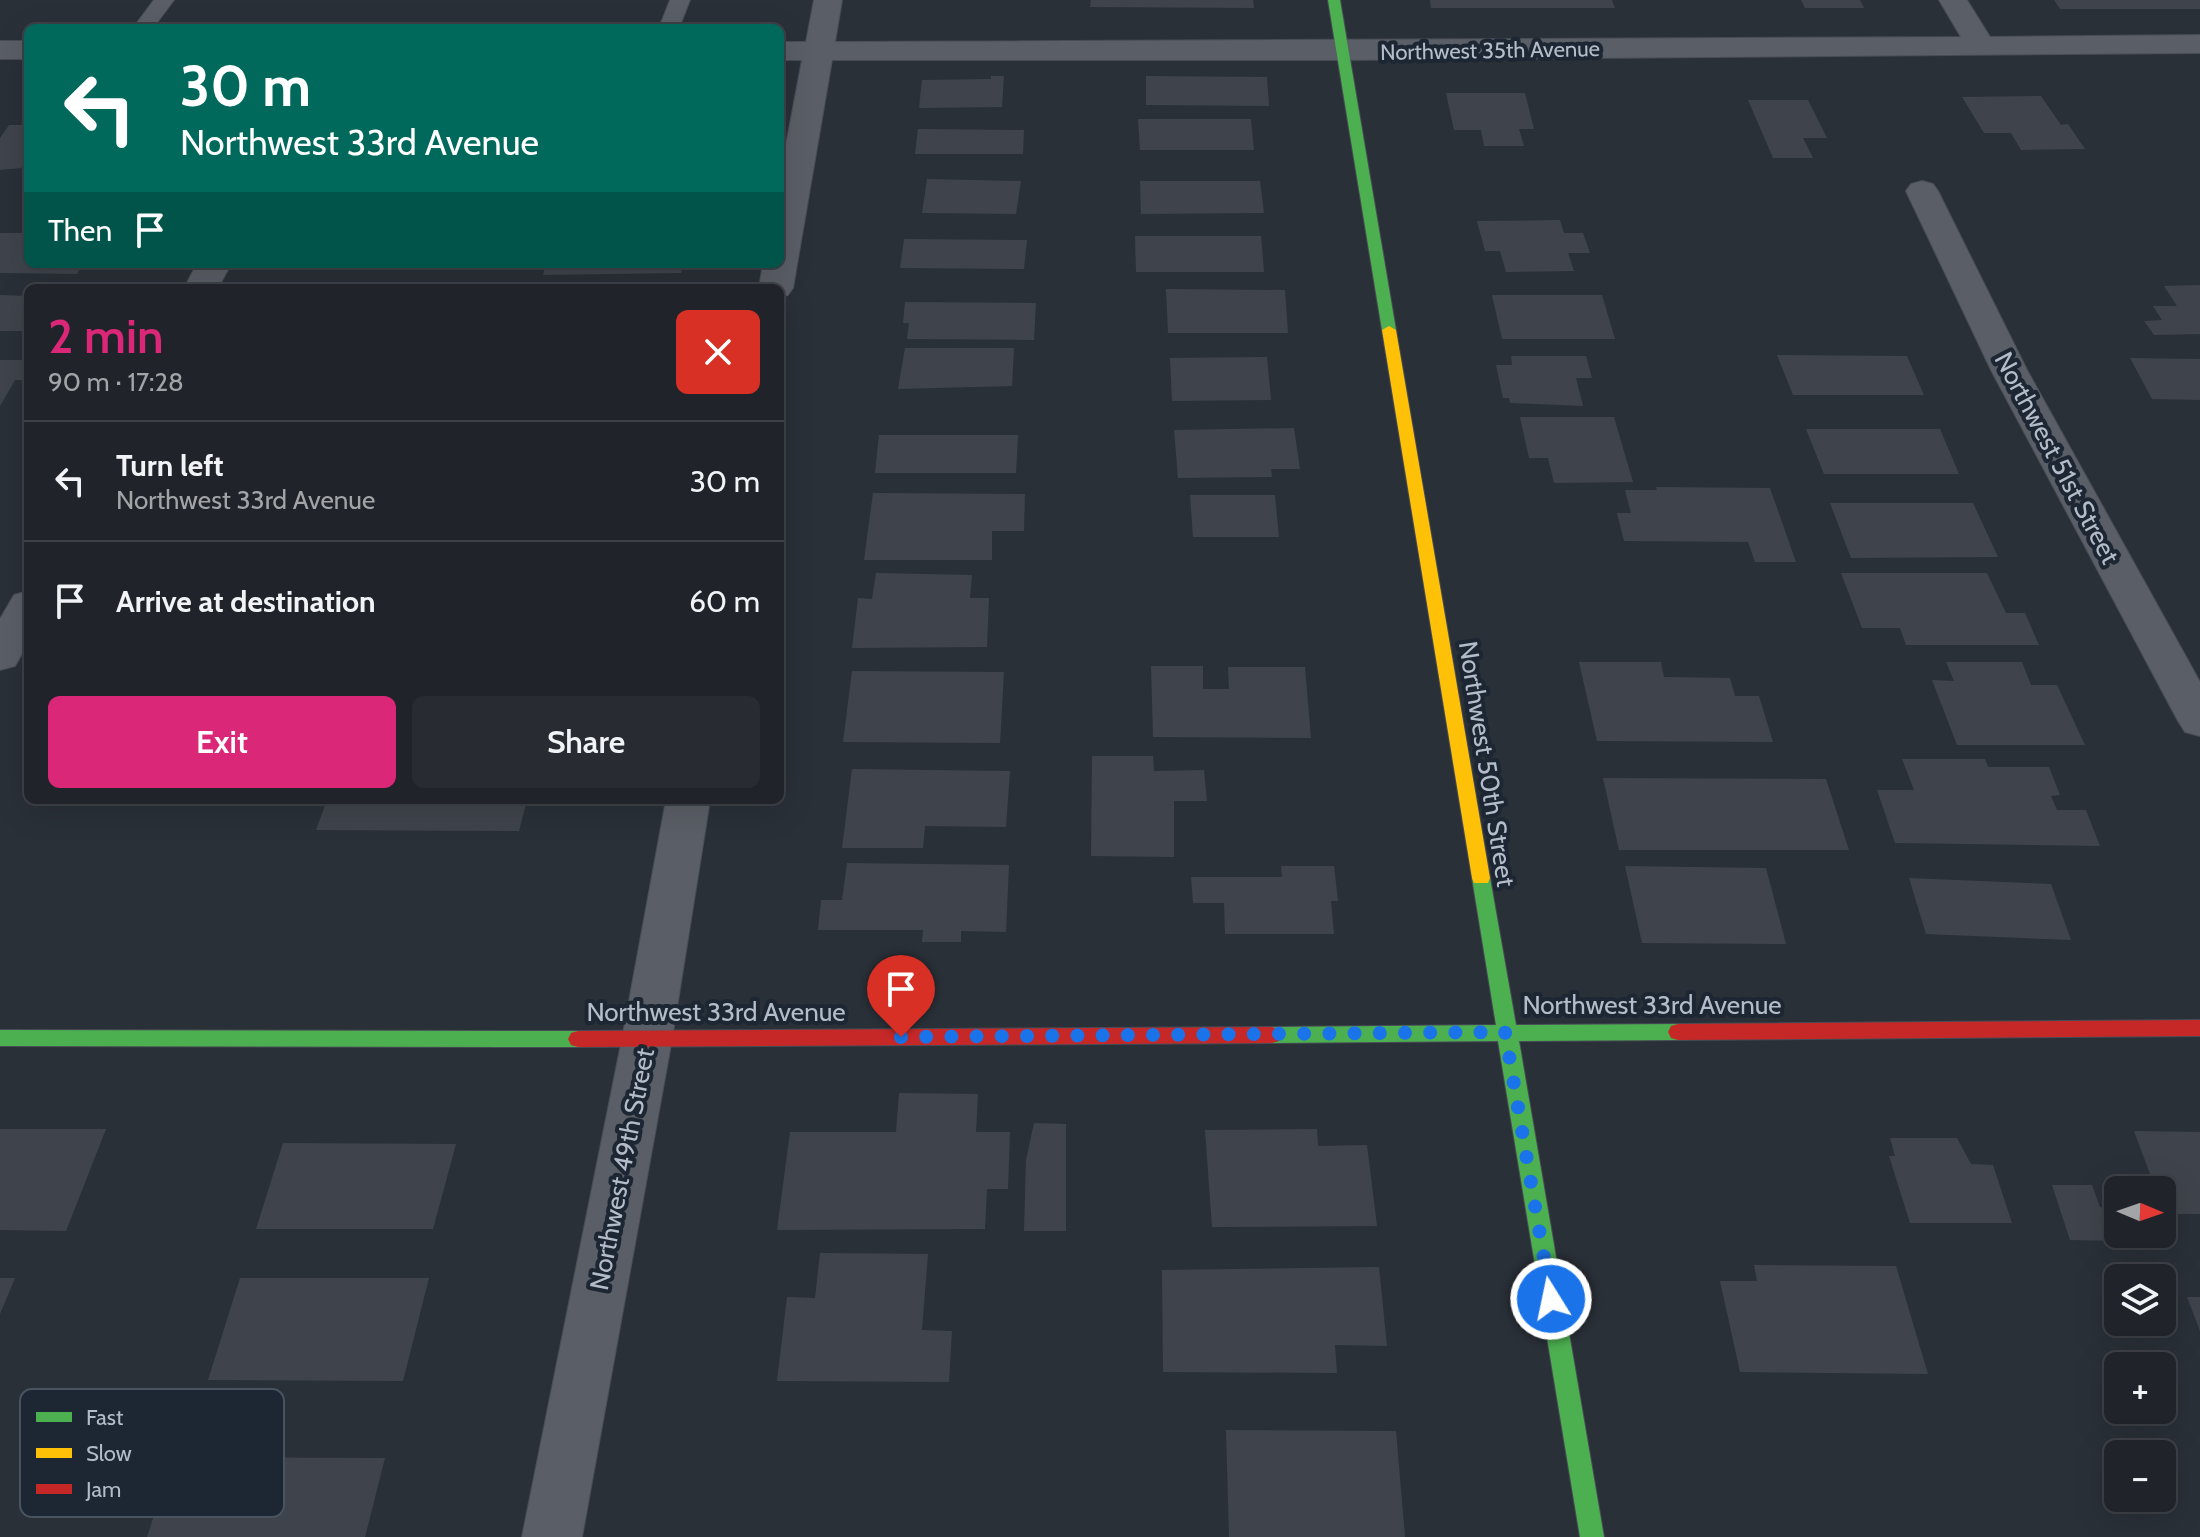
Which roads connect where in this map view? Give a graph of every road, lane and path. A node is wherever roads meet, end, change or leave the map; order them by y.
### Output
1 (164, 0) edge
2 (680, 0) edge
3 (828, 0) edge
4 (1334, 0) edge
5 (1953, 0) edge
6 (146, 24) edge
7 (671, 24) edge
8 (2200, 44) edge
9 (1980, 45) junction
10 (0, 50) edge
11 (24, 50) edge
12 (784, 51) edge
13 (817, 51) junction
14 (1343, 51) junction
15 (1922, 191) dead end
16 (784, 242) edge
17 (24, 612) edge
18 (0, 656) edge
19 (2200, 721) edge
20 (687, 804) edge
21 (2200, 1028) edge
22 (1505, 1032) junction
23 (0, 1038) edge
24 (647, 1039) junction
25 (552, 1537) edge
26 (1592, 1537) edge

1 - 6 lane
2 - 7 lane
3 - 13 street
4 - 14 street, Northwest 50th Street
5 - 9 street
8 - 9 street, Northwest 35th Avenue
9 - 14 street, Northwest 35th Avenue
10 - 11 street
12 - 13 street, Northwest 35th Avenue
13 - 14 street, Northwest 35th Avenue
13 - 16 street
14 - 22 street, Northwest 50th Street
15 - 19 street, Northwest 51st Street
17 - 18 street
20 - 24 street, Northwest 49th Street
21 - 22 street, Northwest 33rd Avenue
22 - 24 street, Northwest 33rd Avenue
22 - 26 street, Northwest 50th Street
23 - 24 street, Northwest 33rd Avenue
24 - 25 street, Northwest 49th Street

